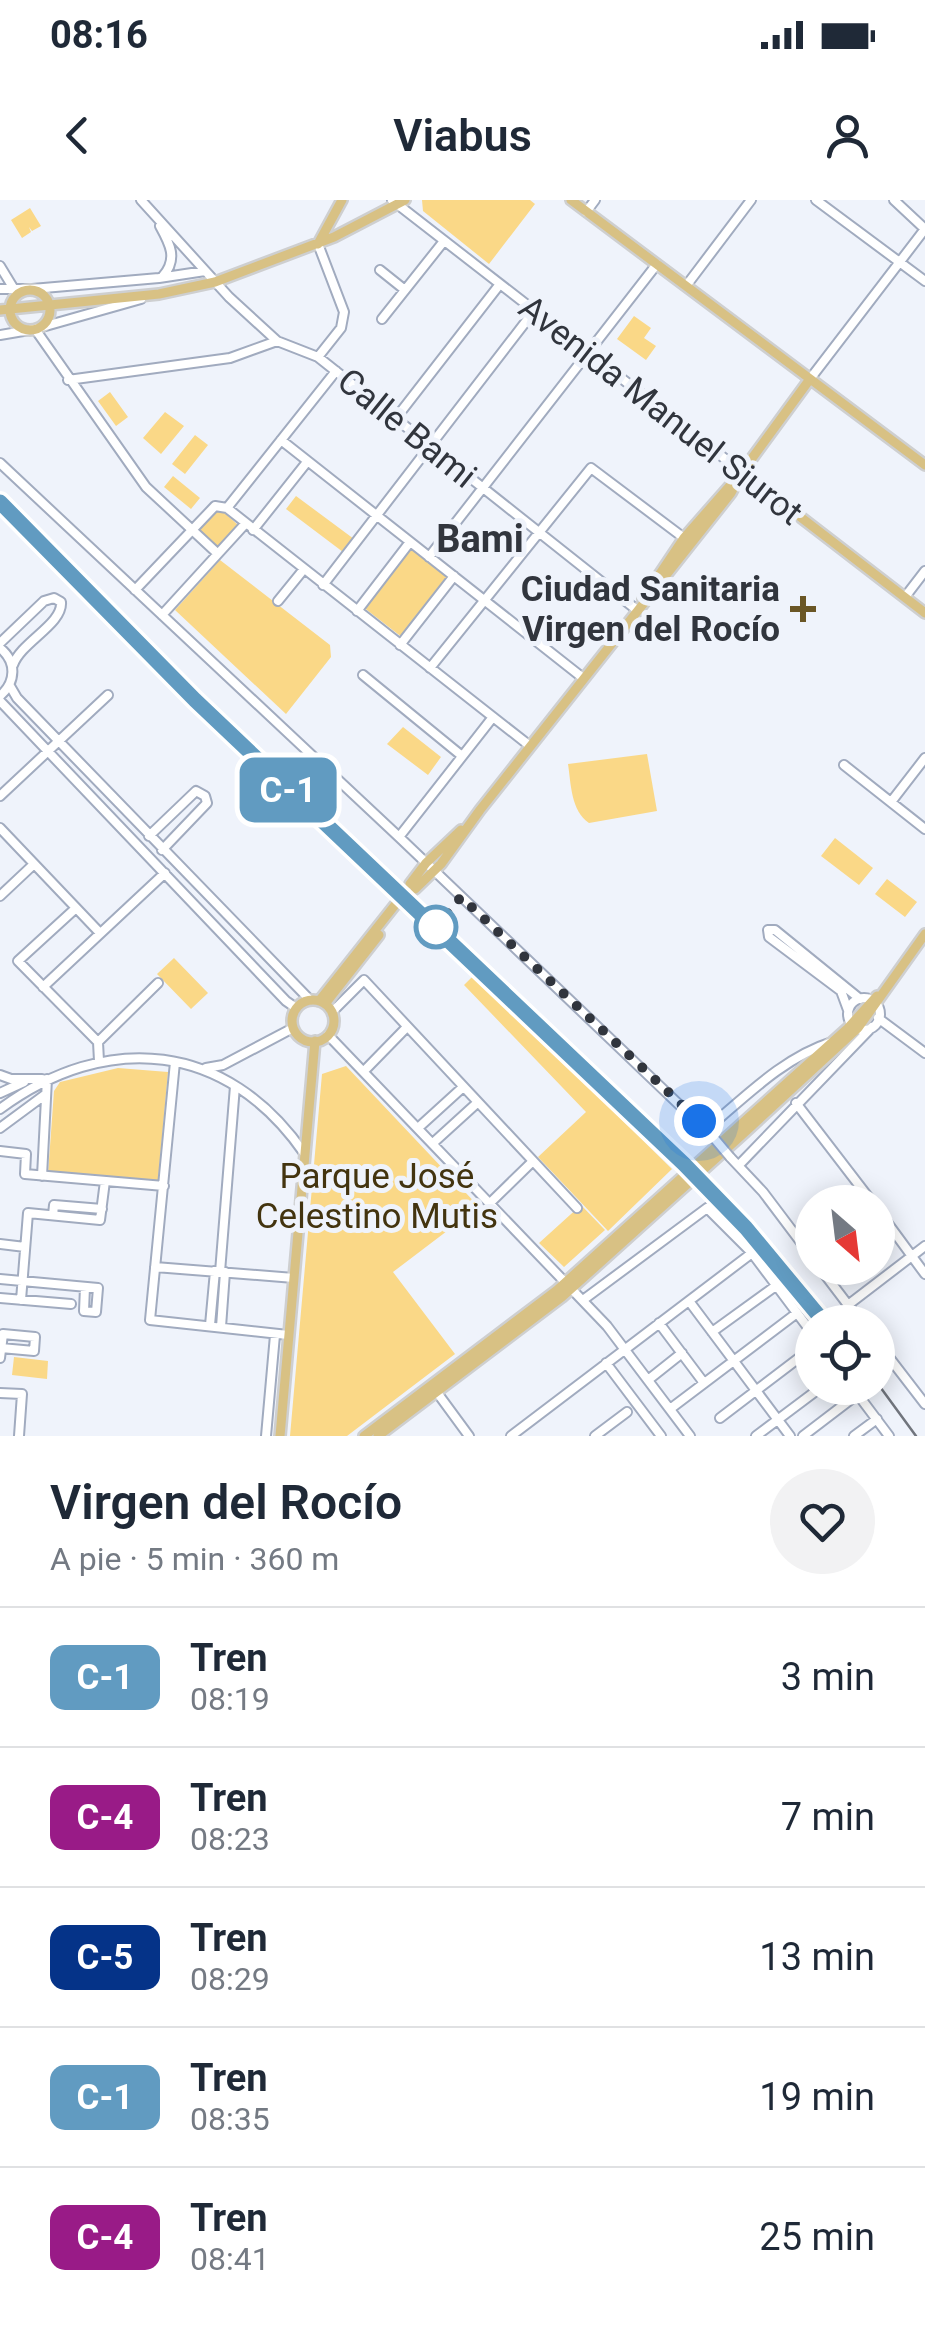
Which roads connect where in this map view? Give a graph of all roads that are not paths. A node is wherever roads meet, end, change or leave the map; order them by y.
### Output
1 (141, 200) edge
2 (342, 200) edge
3 (595, 200) edge
4 (751, 200) edge
5 (816, 200) edge
6 (894, 200) edge
7 (571, 201) edge
8 (398, 202) edge
9 (150, 210) junction
10 (586, 212) junction
11 (925, 229) edge
12 (444, 241) junction
13 (318, 244) junction
14 (898, 261) junction
15 (657, 264) junction
16 (0, 266) edge
17 (380, 270) dead end
18 (205, 271) junction
19 (159, 278) junction
20 (925, 281) edge
21 (215, 282) junction
22 (500, 284) junction
23 (686, 286) junction
24 (0, 289) edge
25 (23, 290) junction
26 (405, 290) junction
27 (158, 294) junction
28 (50, 305) junction
29 (5, 310) edge
30 (534, 311) junction
31 (382, 320) dead end
32 (35, 329) junction
33 (0, 335) edge
34 (276, 341) junction
35 (590, 353) junction
36 (318, 358) junction
37 (336, 371) junction
38 (810, 379) junction
39 (68, 380) junction
40 (396, 418) junction
41 (281, 440) junction
42 (430, 447) junction
43 (308, 462) junction
44 (0, 463) edge
45 (925, 465) edge
46 (742, 472) junction
47 (482, 488) junction
48 (227, 508) junction
49 (376, 515) junction
50 (250, 526) junction
51 (192, 530) junction
52 (540, 532) junction
53 (684, 538) junction
54 (410, 542) junction
55 (217, 553) junction
56 (429, 556) junction
57 (304, 569) junction
58 (925, 570) edge
59 (454, 576) junction
60 (324, 585) junction
61 (135, 590) junction
62 (905, 598) junction
63 (484, 600) junction
64 (278, 601) dead end
65 (639, 607) junction
66 (357, 611) junction
67 (925, 613) edge
68 (162, 616) junction
69 (400, 645) junction
70 (0, 646) edge
71 (12, 666) junction
72 (430, 668) junction
73 (363, 675) dead end
74 (584, 678) junction
75 (10, 686) junction
76 (108, 695) dead end
77 (0, 698) edge
78 (492, 716) junction
79 (58, 742) junction
80 (530, 746) junction
81 (48, 751) junction
82 (462, 756) junction
83 (925, 758) edge
84 (844, 765) dead end
85 (0, 796) edge
86 (891, 802) junction
87 (0, 828) edge
88 (925, 828) edge
89 (149, 836) junction
90 (399, 837) junction
91 (162, 850) junction
92 (34, 864) junction
93 (175, 864) junction
94 (431, 867) junction
95 (164, 874) junction
96 (413, 886) tunnel mouth
97 (0, 896) edge
98 (397, 907) tunnel mouth
99 (76, 908) junction
100 (100, 933) junction
101 (925, 934) edge
102 (158, 983) dead end
103 (43, 987) junction
104 (869, 1001) junction
105 (322, 1004) junction
106 (296, 1008) junction
107 (848, 1010) junction
108 (878, 1018) junction
109 (854, 1026) junction
110 (872, 1027) junction
111 (293, 1028) junction
112 (406, 1028) junction
113 (328, 1035) junction
114 (98, 1042) junction
115 (315, 1042) junction
116 (832, 1042) junction
117 (925, 1053) edge
118 (99, 1061) junction
119 (175, 1062) junction
120 (206, 1068) junction
121 (364, 1071) junction
122 (0, 1075) edge
123 (47, 1078) junction
124 (28, 1080) junction
125 (235, 1086) junction
126 (462, 1088) junction
127 (4, 1090) edge
128 (46, 1094) junction
129 (12, 1100) junction
130 (477, 1102) junction
131 (796, 1103) junction
132 (0, 1109) edge
133 (0, 1128) edge
134 (418, 1128) junction
135 (707, 1129) junction
136 (740, 1131) junction
137 (432, 1143) junction
138 (0, 1151) edge
139 (304, 1153) junction
140 (532, 1162) junction
141 (738, 1165) junction
142 (42, 1176) junction
143 (104, 1181) junction
144 (859, 1185) edge
145 (164, 1186) junction
146 (490, 1203) junction
147 (577, 1208) dead end
148 (895, 1234) edge
149 (795, 1236) edge
150 (0, 1244) edge
151 (925, 1246) edge
152 (25, 1247) junction
153 (752, 1253) junction
154 (911, 1256) junction
155 (155, 1267) junction
156 (220, 1272) junction
157 (925, 1274) edge
158 (0, 1278) edge
159 (294, 1278) junction
160 (22, 1281) junction
161 (568, 1285) junction
162 (776, 1285) junction
163 (86, 1287) dead end
164 (0, 1298) edge
165 (20, 1300) junction
166 (583, 1300) junction
167 (689, 1301) junction
168 (70, 1304) dead end
169 (849, 1305) edge
170 (795, 1310) edge
171 (795, 1314) edge
172 (660, 1324) junction
173 (210, 1326) junction
174 (221, 1327) junction
175 (712, 1332) junction
176 (275, 1335) junction
177 (288, 1336) junction
178 (1, 1348) edge
179 (625, 1350) junction
180 (682, 1353) junction
181 (0, 1358) edge
182 (734, 1360) junction
183 (795, 1361) edge
184 (606, 1364) junction
185 (895, 1365) edge
186 (648, 1380) junction
187 (704, 1383) junction
188 (434, 1388) junction
189 (756, 1390) junction
190 (0, 1393) edge
191 (925, 1404) edge
192 (798, 1405) edge
193 (840, 1405) edge
194 (866, 1405) edge
195 (670, 1409) junction
196 (626, 1412) dead end
197 (720, 1418) dead end
198 (877, 1419) junction
199 (778, 1420) junction
200 (685, 1434) edge
201 (19, 1436) edge
202 (266, 1436) edge
203 (280, 1436) edge
204 (364, 1436) edge
205 (378, 1436) edge
206 (469, 1436) edge
207 (511, 1436) edge
208 (595, 1436) edge
209 (661, 1436) edge
210 (756, 1436) edge
211 (790, 1436) edge
212 (803, 1436) edge
213 (854, 1436) edge
214 (890, 1436) edge

1 - 9 street
2 - 13 main road
3 - 10 street
4 - 23 street
5 - 14 street
6 - 11 street
7 - 10 main road
8 - 12 street, Avenida Manuel Siurot
8 - 13 main road
9 - 18 street
9 - 19 street
10 - 15 main road
11 - 14 street
12 - 22 street, Avenida Manuel Siurot
12 - 26 street
13 - 21 main road
13 - 36 street
14 - 20 street
14 - 38 street
15 - 23 main road
15 - 35 street
16 - 25 street
17 - 26 street
18 - 19 street
18 - 21 street
19 - 25 street
21 - 27 main road
21 - 34 street
22 - 30 street, Avenida Manuel Siurot
22 - 40 street
23 - 38 main road
24 - 25 street
25 - 28 main road
25 - 29 main road
26 - 31 street
27 - 28 main road
27 - 32 street
28 - 29 main road
28 - 32 main road
29 - 32 main road
30 - 35 street, Avenida Manuel Siurot
30 - 42 street
32 - 33 street
32 - 39 street
34 - 36 street, Calle Bami
34 - 39 street
35 - 46 street, Avenida Manuel Siurot
35 - 47 street
36 - 37 street, Calle Bami
37 - 40 street, Calle Bami
37 - 41 street
38 - 45 main road
38 - 46 main road
39 - 51 street
40 - 42 street, Calle Bami
41 - 43 street
41 - 48 street
42 - 47 street, Calle Bami
42 - 49 street
43 - 49 street
43 - 50 street
44 - 61 street
46 - 53 main road
46 - 62 main road, Avenida Manuel Siurot
46 - 65 main road
47 - 52 street, Calle Bami
47 - 56 street
48 - 50 street
48 - 51 street
49 - 54 street
49 - 60 street
50 - 55 street
50 - 57 street
51 - 55 street
51 - 61 street
52 - 53 street
52 - 63 street
52 - 65 street, Calle Bami
53 - 65 main road
54 - 56 street
54 - 66 street
55 - 68 street
56 - 59 street
57 - 60 street
57 - 64 street
58 - 62 street
59 - 63 street
59 - 69 street
60 - 66 street
61 - 68 street
62 - 67 main road, Avenida Manuel Siurot
63 - 72 street
63 - 74 street
65 - 74 main road
66 - 69 street
68 - 90 street
69 - 72 street
70 - 71 street
70 - 71 street
71 - 75 street
72 - 78 street
73 - 82 street
74 - 80 main road
75 - 77 street
75 - 79 street
76 - 79 street
77 - 81 street
78 - 80 street
78 - 82 street
79 - 81 street
79 - 89 street
80 - 94 main road
81 - 85 street
81 - 95 street
82 - 90 street
83 - 86 street
84 - 86 street
86 - 88 street
87 - 92 street
89 - 91 street
89 - 91 street
90 - 94 street
91 - 93 street
92 - 97 street
92 - 99 street
93 - 95 street
93 - 105 street
94 - 96 main road
94 - 135 street
95 - 100 street
95 - 106 street
98 - 105 main road
99 - 100 street
99 - 103 street
100 - 103 street
101 - 104 main road
102 - 114 street
103 - 114 street
104 - 107 street
104 - 107 street
104 - 108 street
104 - 109 main road
105 - 106 main road
105 - 112 street
105 - 113 main road
106 - 111 main road
107 - 109 street
108 - 110 street
108 - 117 street
109 - 110 street
109 - 116 main road
109 - 136 main road
110 - 131 street
111 - 115 main road
111 - 120 street
112 - 121 street
112 - 126 street
113 - 115 main road
113 - 121 street
114 - 118 street
115 - 139 main road
116 - 135 street
116 - 136 main road
118 - 119 street
118 - 123 street
119 - 120 street
119 - 145 street
120 - 125 street
121 - 134 street
122 - 124 street
122 - 127 street
123 - 124 street
123 - 128 street
123 - 129 street
124 - 127 street
125 - 139 street
125 - 156 street
126 - 130 street
126 - 134 street
127 - 129 street
128 - 133 street
128 - 142 street
129 - 132 street
130 - 137 street
130 - 140 street
131 - 141 street
131 - 144 street
134 - 137 street
135 - 141 street, bridge
136 - 161 main road
137 - 146 street
138 - 142 street
139 - 159 main road
140 - 146 street
140 - 147 street
141 - 149 street
142 - 143 street
143 - 145 street
143 - 152 street
145 - 155 street
146 - 161 street
148 - 154 street
150 - 152 street
151 - 154 street
152 - 160 street
153 - 162 street
153 - 166 street
153 - 167 street
154 - 157 street
154 - 169 street
155 - 156 street
155 - 173 street
156 - 159 street
156 - 173 street
156 - 174 street
158 - 160 street
159 - 177 main road
160 - 163 street
160 - 165 street
161 - 166 street
161 - 188 main road
162 - 170 street
162 - 175 street
164 - 165 street
165 - 168 street
166 - 179 street
167 - 172 street
167 - 175 street
171 - 182 street
172 - 179 street
172 - 180 street
173 - 174 street
174 - 176 street
175 - 182 street
176 - 177 street
176 - 202 street
177 - 203 main road
178 - 181 street
179 - 184 street
179 - 186 street
180 - 186 street
180 - 187 street
182 - 187 street
182 - 189 street
183 - 189 street
184 - 207 street
184 - 209 street
185 - 191 street
186 - 195 street
187 - 195 street
188 - 204 main road
188 - 205 main road
188 - 206 street
189 - 197 street
189 - 199 street
190 - 201 street
192 - 199 street
193 - 212 street
194 - 198 street
195 - 200 street
196 - 208 street
198 - 213 street
198 - 214 street
199 - 210 street
199 - 211 street

